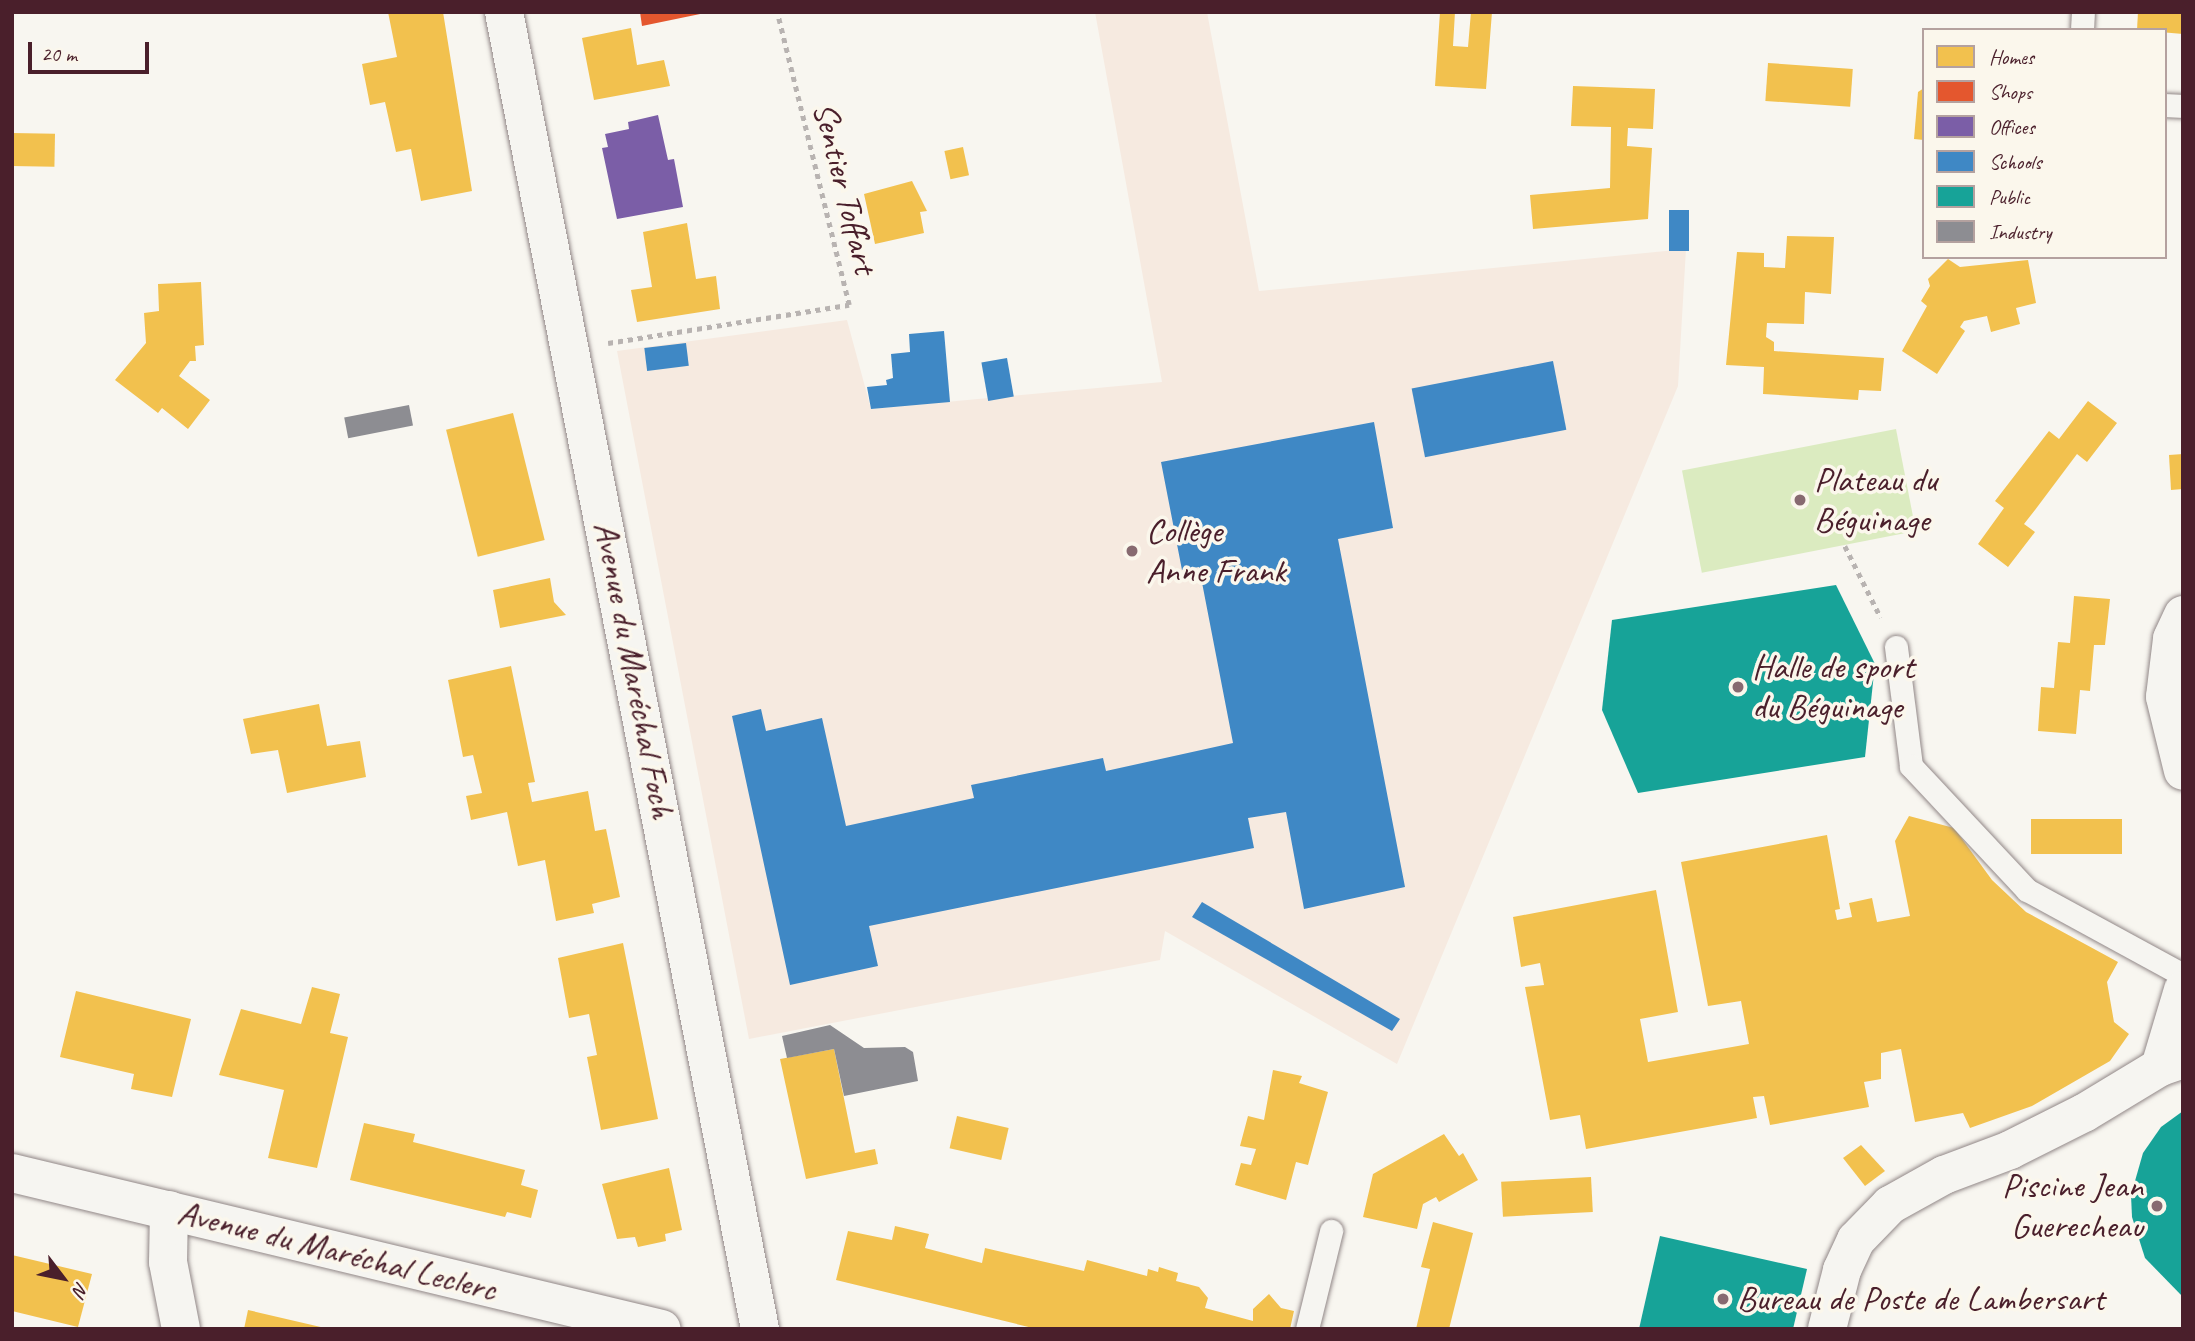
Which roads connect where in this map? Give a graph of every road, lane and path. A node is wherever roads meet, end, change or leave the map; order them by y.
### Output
1 (504, 12) edge
2 (777, 12) edge
3 (570, 349) junction
4 (1845, 546) dead end
5 (2183, 615) edge
6 (1896, 647) joint
7 (2183, 771) edge
8 (2183, 975) edge
9 (2183, 990) edge
10 (2171, 1063) edge
11 (12, 1173) edge
12 (169, 1210) junction
13 (1331, 1231) dead end
14 (181, 1329) edge
15 (662, 1329) edge
16 (760, 1329) edge
17 (1307, 1329) edge
18 (1827, 1329) edge

1 - 3 street, Avenue du Maréchal Foch
2 - 3 path, Sentier Toffart
3 - 16 street, Avenue du Maréchal Foch
4 - 6 path
5 - 7 street
6 - 8 lane
9 - 10 street
10 - 18 street
11 - 12 street, Avenue du Maréchal Leclerc
12 - 14 street
12 - 15 street, Avenue du Maréchal Leclerc
13 - 17 lane

